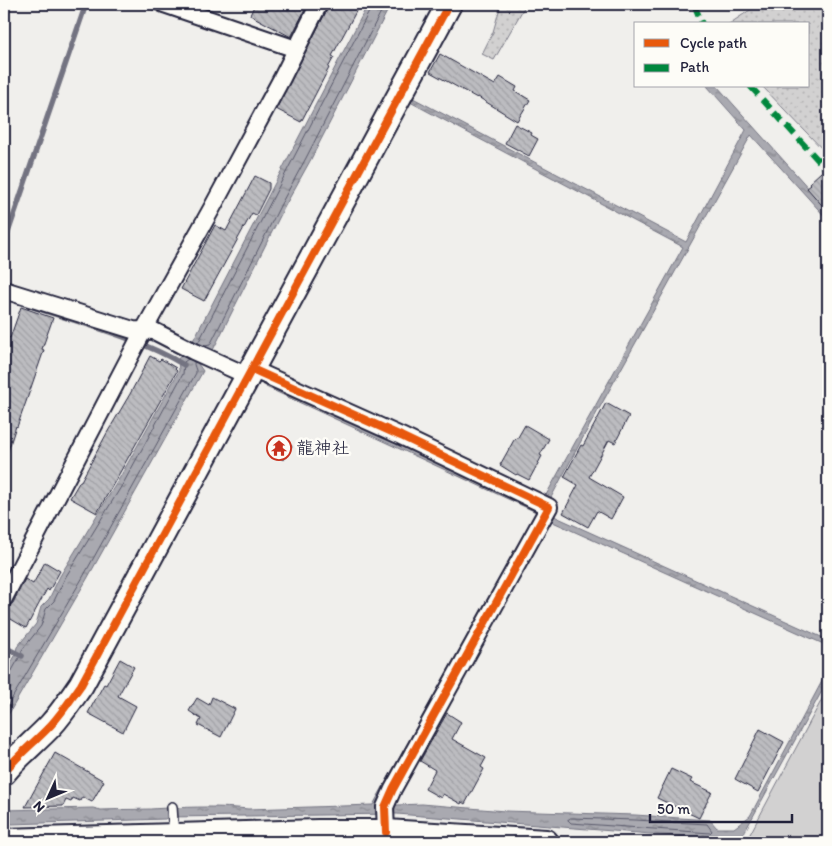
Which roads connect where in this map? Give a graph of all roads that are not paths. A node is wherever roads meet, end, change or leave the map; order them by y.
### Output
1 (164, 4) edge
2 (319, 4) edge
3 (450, 4) edge
4 (296, 49) junction
5 (4, 290) edge
6 (139, 338) junction
7 (250, 373) junction
8 (4, 598) edge
9 (4, 772) edge
10 (172, 806) dead end
11 (385, 818) junction
12 (173, 829) junction
13 (4, 841) edge
14 (546, 842) edge

1 - 4 street
2 - 4 street
3 - 7 street
4 - 6 street
5 - 6 street
6 - 7 street
6 - 8 street
7 - 9 street
7 - 11 street
10 - 12 lane
11 - 12 street
11 - 14 street
12 - 13 street

